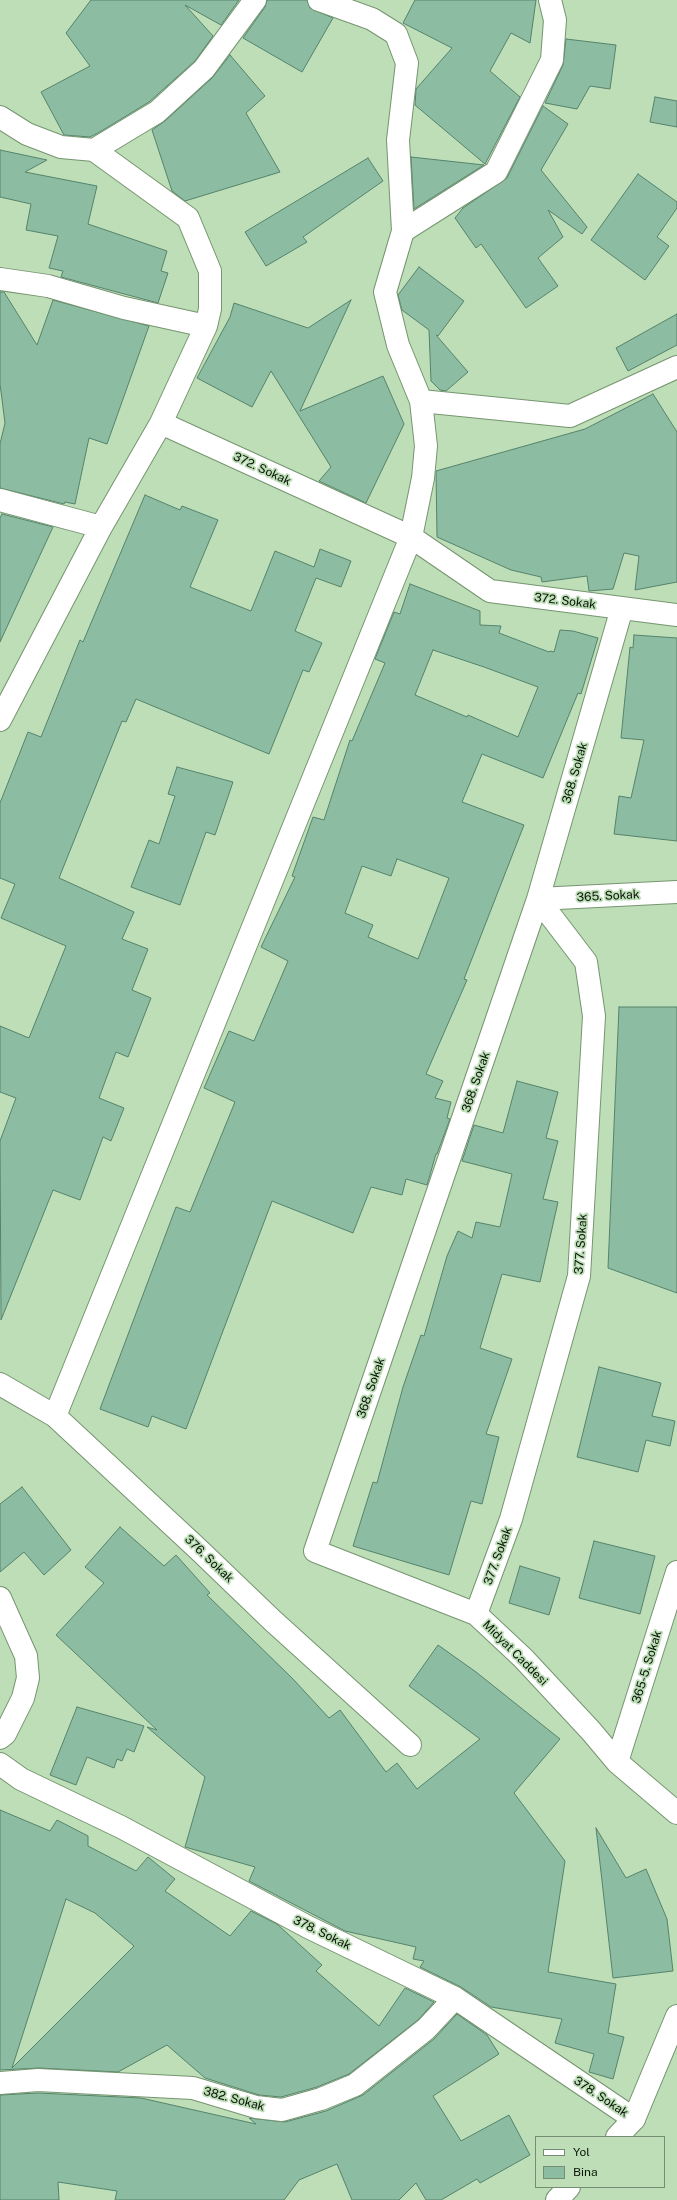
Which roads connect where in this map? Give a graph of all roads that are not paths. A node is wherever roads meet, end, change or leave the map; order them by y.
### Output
1 (255, 0) edge
2 (319, 0) edge
3 (550, 0) edge
4 (0, 117) edge
5 (94, 150) junction
6 (403, 231) junction
7 (0, 279) edge
8 (206, 326) junction
9 (677, 367) edge
10 (421, 401) junction
11 (161, 423) junction
12 (0, 500) edge
13 (101, 527) junction
14 (411, 537) junction
15 (622, 608) junction
16 (677, 615) edge
17 (0, 720) edge
18 (677, 892) edge
19 (538, 900) junction
20 (0, 1384) edge
21 (55, 1416) junction
22 (315, 1550) joint
23 (677, 1572) edge
24 (0, 1598) edge
25 (476, 1614) junction
26 (0, 1738) edge
27 (410, 1745) dead end
28 (618, 1762) junction
29 (0, 1764) edge
30 (677, 1813) edge
31 (456, 1998) junction
32 (677, 2016) edge
33 (0, 2083) edge
34 (634, 2120) junction
35 (618, 2136) edge
36 (568, 2188) edge
37 (557, 2200) edge

1 - 5 street
2 - 6 street
3 - 6 street
4 - 5 street
5 - 8 street
6 - 10 street
7 - 8 street
8 - 11 street
9 - 10 street
10 - 14 street
11 - 13 street
11 - 14 street, 372. Sokak
12 - 13 street
13 - 17 street
14 - 15 street, 372. Sokak
14 - 21 street
15 - 16 street, 372. Sokak
15 - 19 street, 368. Sokak
18 - 19 street, 365. Sokak
19 - 22 street, 368. Sokak
19 - 25 street, 377. Sokak
20 - 21 street, 376. Sokak
21 - 27 street, 376. Sokak
22 - 25 street, Midyat Caddesi
23 - 28 street, 365-5. Sokak
24 - 26 street
25 - 28 street, Midyat Caddesi
28 - 30 street, Midyat Caddesi
29 - 31 street, 378. Sokak
31 - 33 street, 382. Sokak
31 - 34 street, 378. Sokak
32 - 34 street
34 - 35 street
36 - 37 street

